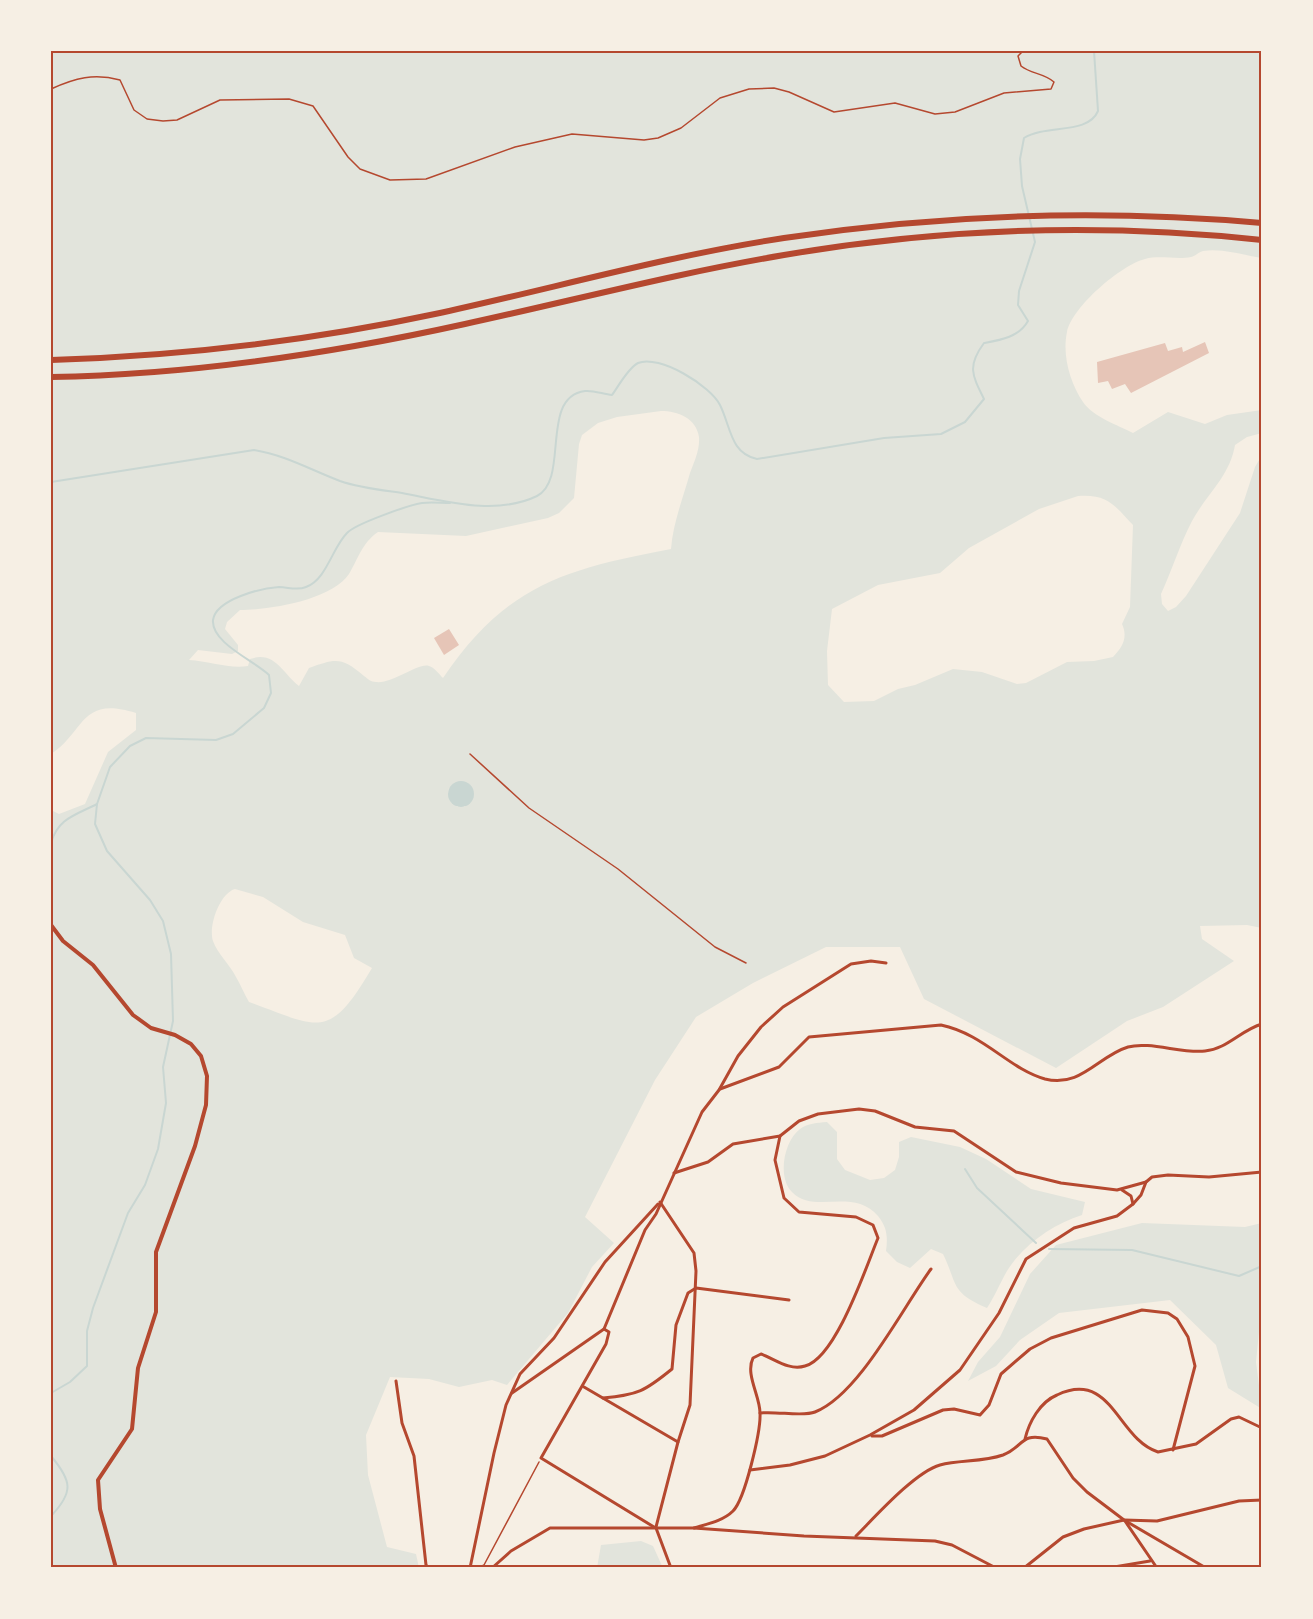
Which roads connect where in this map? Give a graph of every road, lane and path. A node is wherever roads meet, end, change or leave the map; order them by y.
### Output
1 (1023, 51) edge
2 (1044, 51) edge
3 (1058, 51) edge
4 (51, 89) edge
5 (1262, 224) edge
6 (1262, 240) edge
7 (51, 360) edge
8 (51, 377) edge
9 (470, 754) dead end
10 (51, 925) edge
11 (746, 963) dead end
12 (886, 963) dead end
13 (1262, 1024) edge
14 (719, 1090) junction
15 (780, 1136) junction
16 (1262, 1172) edge
17 (674, 1173) junction
18 (1146, 1182) junction
19 (1121, 1189) junction
20 (660, 1202) junction
21 (1133, 1204) junction
22 (931, 1269) dead end
23 (696, 1288) junction
24 (789, 1300) dead end
25 (604, 1329) junction
26 (396, 1381) dead end
27 (583, 1387) junction
28 (512, 1393) junction
29 (603, 1398) junction
30 (760, 1413) junction
31 (1262, 1428) edge
32 (870, 1436) junction
33 (1025, 1439) junction
34 (678, 1442) junction
35 (1173, 1449) junction
36 (541, 1458) junction
37 (750, 1470) junction
38 (1262, 1500) edge
39 (1124, 1520) junction
40 (656, 1528) junction
41 (694, 1528) junction
42 (856, 1536) junction
43 (1151, 1561) junction
44 (116, 1568) edge
45 (429, 1568) edge
46 (470, 1568) edge
47 (478, 1568) edge
48 (492, 1568) edge
49 (671, 1568) edge
50 (996, 1568) edge
51 (1024, 1568) edge
52 (1108, 1568) edge
53 (1157, 1568) edge
54 (1206, 1568) edge

1 - 4 path
2 - 3 path
5 - 7 highway
6 - 8 highway
9 - 11 path
10 - 44 street
12 - 14 street
13 - 14 street
14 - 17 street
15 - 17 street
15 - 19 street
15 - 30 street
16 - 18 street
17 - 20 street
18 - 19 street
18 - 21 street
19 - 21 street
20 - 23 street
20 - 25 street
20 - 28 street
21 - 32 street
22 - 30 street
23 - 24 street
23 - 29 street
23 - 34 street
25 - 27 street
25 - 28 street
26 - 45 street
27 - 29 street
27 - 36 street
28 - 46 street
29 - 34 street
30 - 37 street
31 - 35 street
32 - 35 street
32 - 37 street
33 - 35 street
33 - 39 street
33 - 42 street
34 - 40 street
36 - 40 street
36 - 47 path
37 - 41 street
38 - 39 street
39 - 43 street
39 - 51 street
39 - 54 street
40 - 41 street
40 - 48 street
40 - 49 street
41 - 42 street
42 - 50 street
43 - 52 street
43 - 53 street

